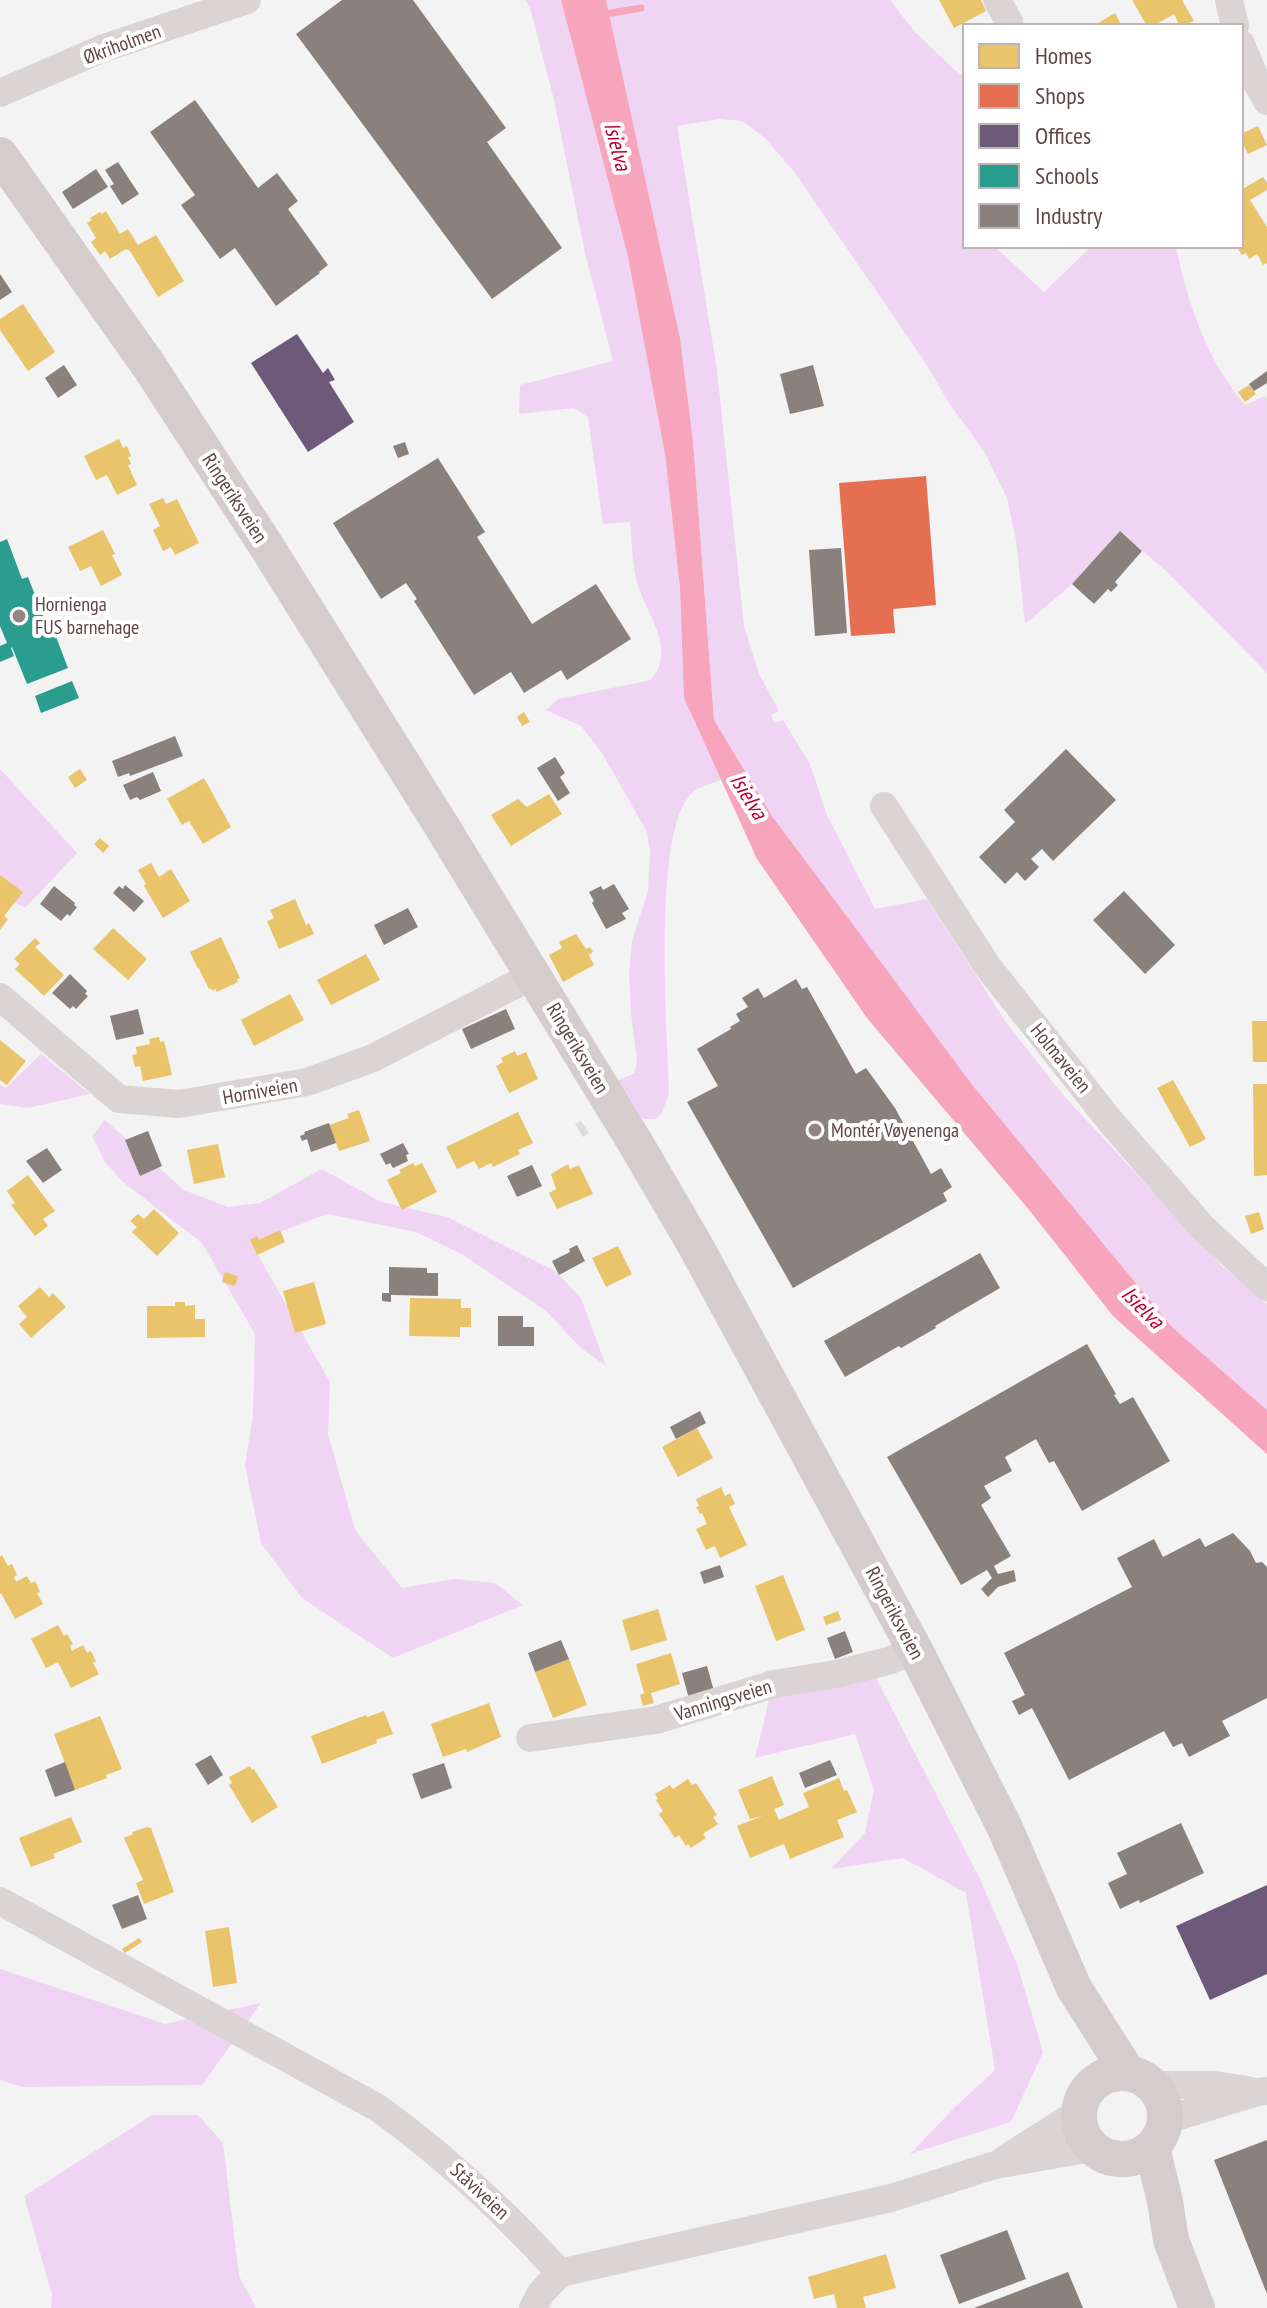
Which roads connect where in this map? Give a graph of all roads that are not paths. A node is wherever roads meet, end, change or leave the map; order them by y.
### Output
1 (247, 0) edge
2 (1229, 0) edge
3 (1235, 24) edge
4 (1243, 49) edge
5 (0, 93) edge
6 (1267, 101) edge
7 (0, 155) edge
8 (884, 806) dead end
9 (534, 975) junction
10 (0, 997) edge
11 (1267, 1287) edge
12 (915, 1650) junction
13 (530, 1738) dead end
14 (0, 1901) edge
15 (1074, 1988) junction
16 (1141, 2079) junction
17 (1262, 2091) edge
18 (1086, 2097) junction
19 (1132, 2144) junction
20 (995, 2165) junction
21 (560, 2273) junction
22 (533, 2308) edge
23 (1197, 2308) edge

1 - 5 street, Økriholmen
2 - 3 street
4 - 6 street
7 - 9 main road, Ringeriksveien
8 - 11 street, Holmaveien
9 - 10 street, Horniveien
9 - 12 main road, Ringeriksveien
12 - 13 street, Vanningsveien
12 - 15 main road, Ringeriksveien
14 - 21 street, Ståviveien
15 - 16 main road, Ringeriksveien
15 - 18 main road, Ringeriksveien
16 - 17 street
16 - 18 main road
16 - 19 main road
17 - 19 street
18 - 19 main road
18 - 20 street
19 - 20 street
19 - 23 main road
20 - 21 street
21 - 22 street

